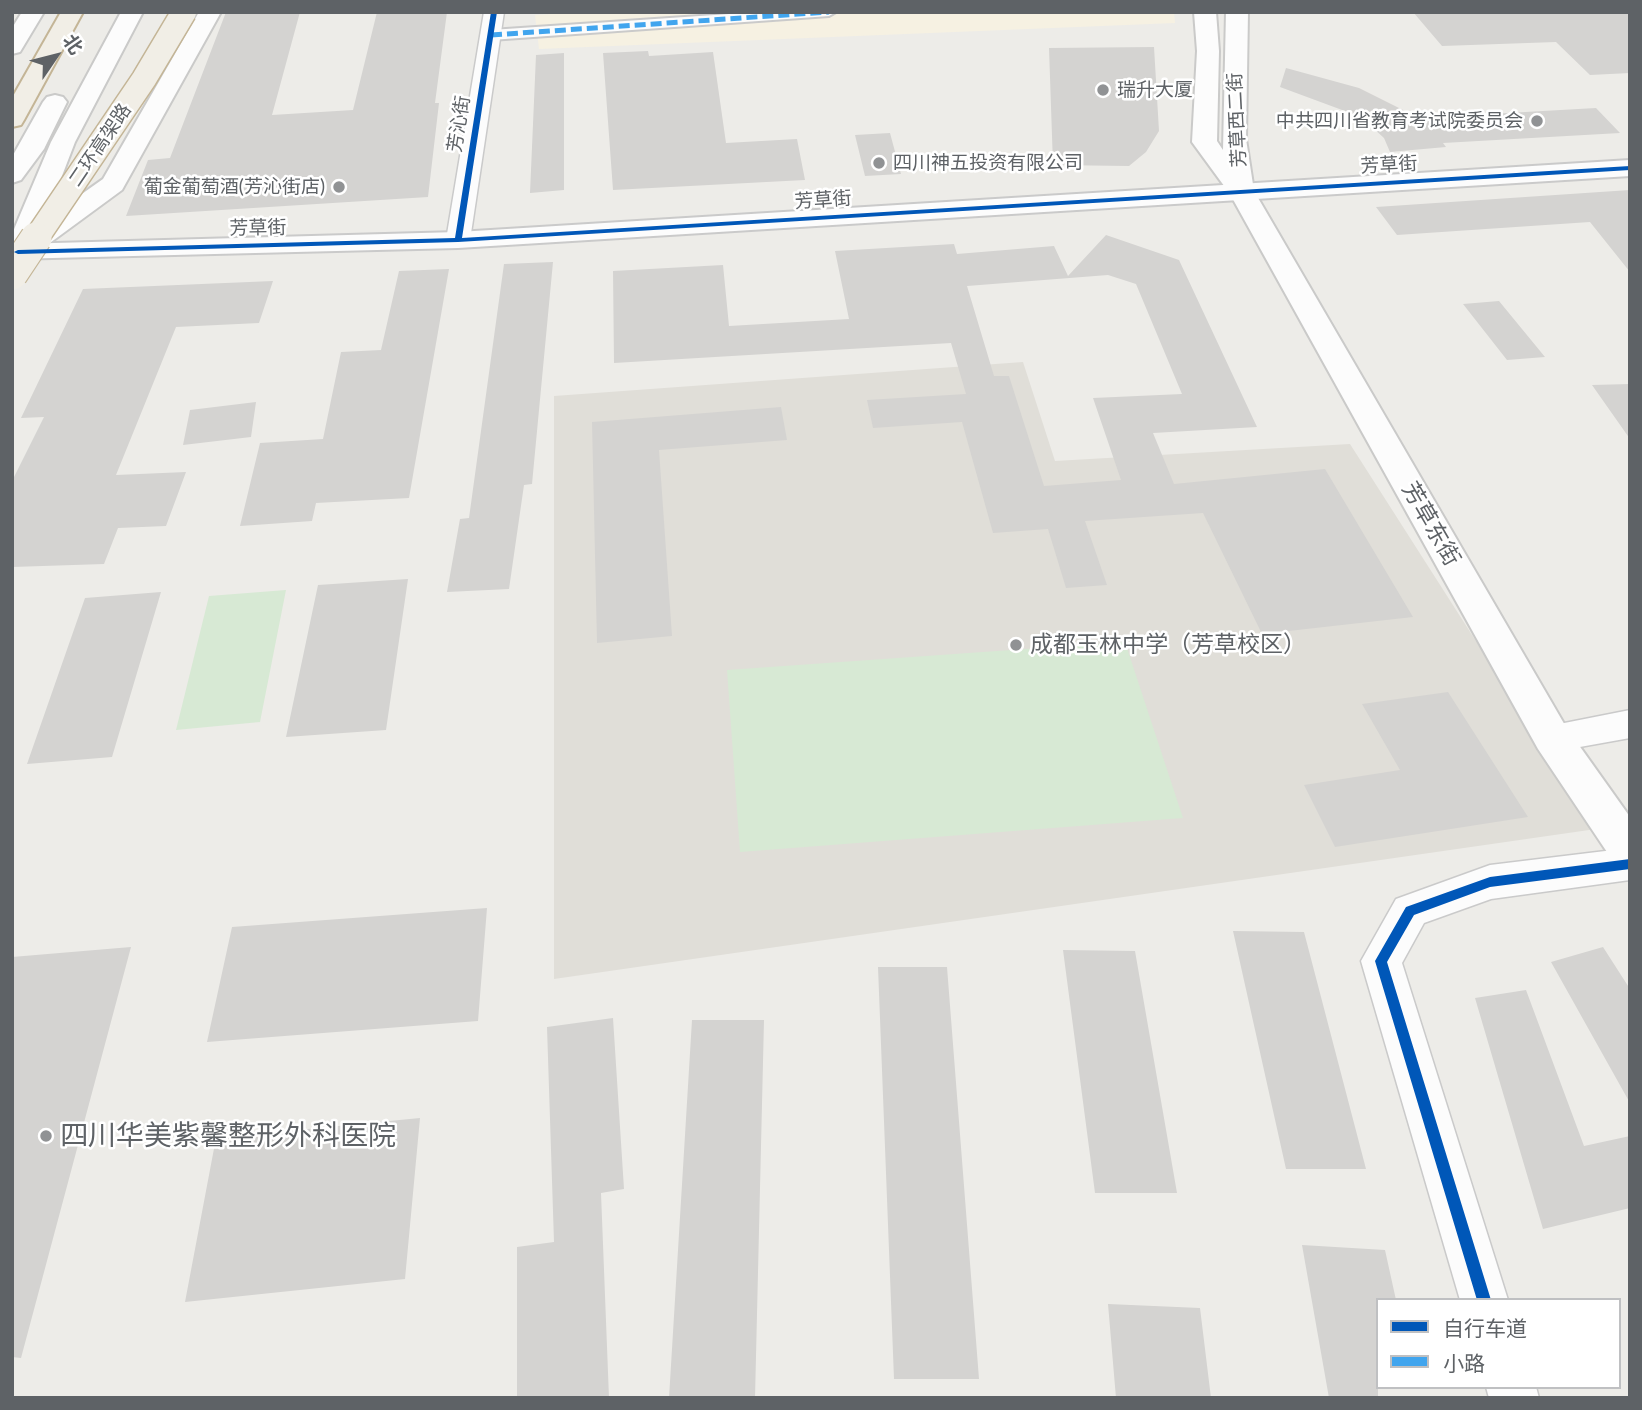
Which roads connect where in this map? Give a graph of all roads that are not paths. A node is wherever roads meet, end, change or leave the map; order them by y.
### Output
1 (33, 12) edge
2 (42, 12) edge
3 (72, 12) edge
4 (132, 12) edge
5 (184, 12) edge
6 (210, 12) edge
7 (494, 12) edge
8 (829, 12) edge
9 (1219, 15) edge
10 (491, 35) junction
11 (12, 47) edge
12 (42, 62) junction
13 (69, 75) dead end
14 (12, 120) edge
15 (1630, 168) edge
16 (12, 175) edge
17 (1242, 192) junction
18 (458, 240) junction
19 (13, 260) edge
20 (1630, 724) edge
21 (1552, 738) junction
22 (1630, 851) edge
23 (1630, 864) edge
24 (1483, 1298) edge

1 - 11 main road
2 - 12 highway
3 - 12 highway
4 - 19 main road
5 - 19 highway, 二环高架路, bridge
6 - 19 main road
7 - 10 street, 芳沁街
8 - 10 street
9 - 17 main road, 芳草西二街
10 - 18 street, 芳沁街
12 - 14 highway
13 - 16 main road
15 - 17 main road, 芳草街
17 - 18 main road, 芳草街
17 - 21 main road, 芳草东街
18 - 19 main road, 芳草街
20 - 21 street
21 - 22 main road, 芳草东街
23 - 24 street

